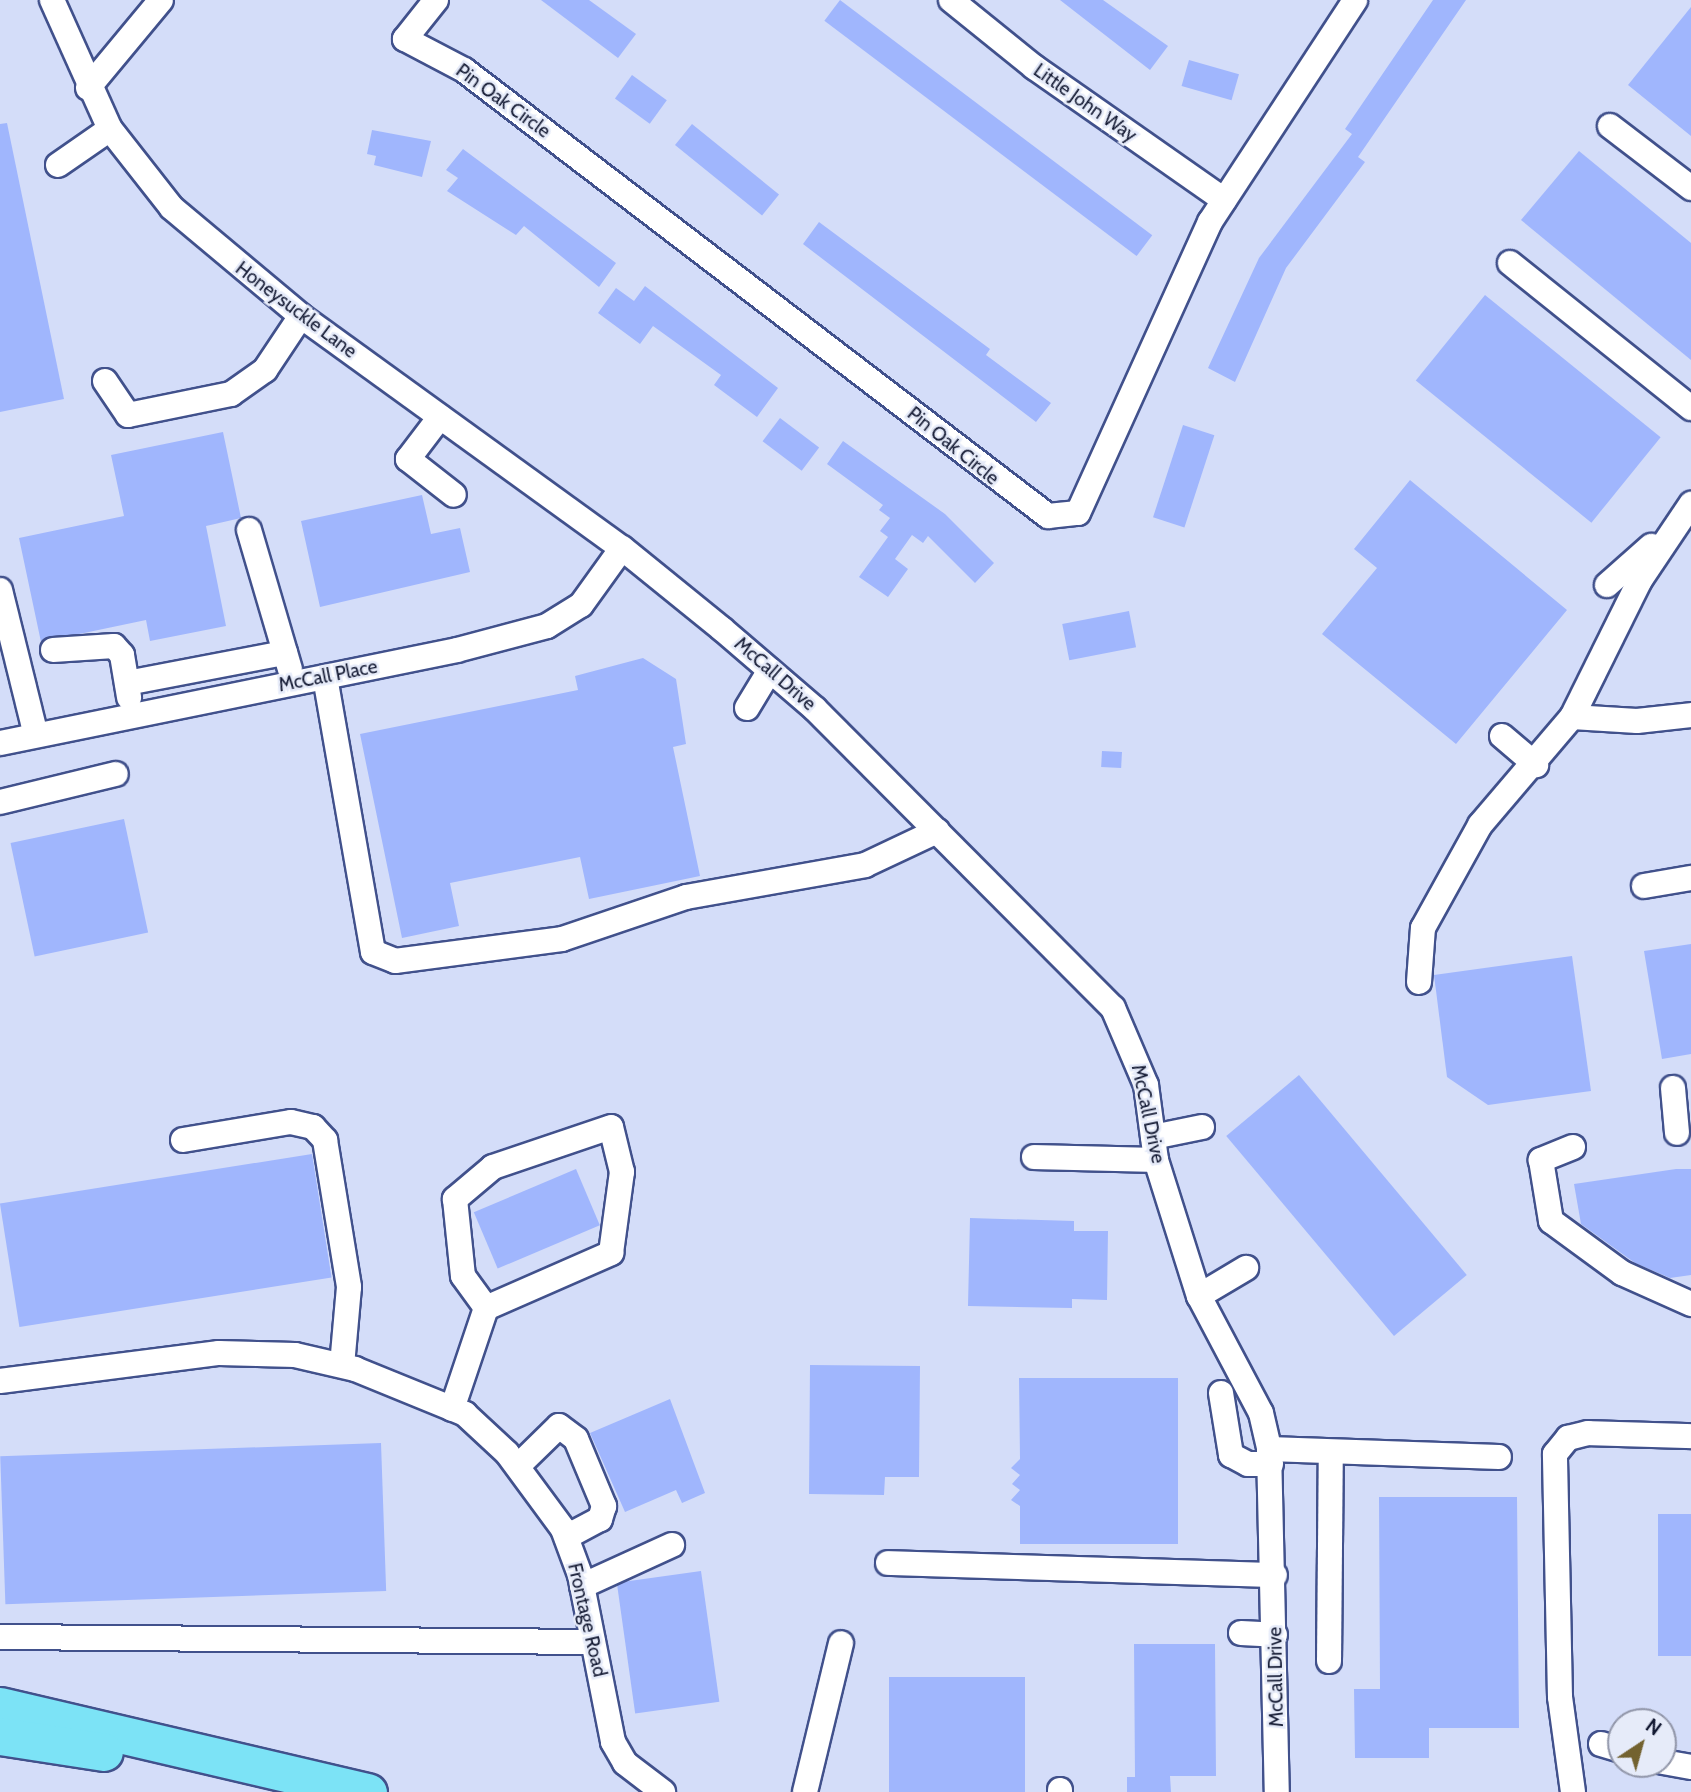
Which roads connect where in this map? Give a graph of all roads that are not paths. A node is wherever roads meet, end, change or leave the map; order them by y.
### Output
1 (52, 0) edge
2 (162, 0) edge
3 (436, 0) edge
4 (951, 0) edge
5 (1355, 0) edge
6 (88, 89) junction
7 (1610, 126) dead end
8 (110, 129) junction
9 (58, 165) dead end
10 (1691, 188) edge
11 (1224, 200) junction
12 (1510, 264) dead end
13 (301, 316) junction
14 (105, 381) dead end
15 (1691, 408) edge
16 (440, 417) junction
17 (454, 495) dead end
18 (1691, 504) edge
19 (1673, 527) junction
20 (249, 530) dead end
21 (622, 548) junction
22 (1607, 585) dead end
23 (0, 590) edge
24 (53, 650) dead end
25 (285, 653) junction
26 (770, 670) junction
27 (325, 677) junction
28 (127, 682) junction
29 (294, 683) junction
30 (747, 708) dead end
31 (130, 715) junction
32 (1691, 715) edge
33 (1572, 717) junction
34 (36, 735) junction
35 (1502, 736) dead end
36 (0, 743) edge
37 (1536, 765) junction
38 (116, 775) dead end
39 (0, 802) edge
40 (937, 831) junction
41 (1691, 878) edge
42 (1644, 886) dead end
43 (1419, 982) dead end
44 (1673, 1088) dead end
45 (1202, 1127) dead end
46 (1677, 1132) dead end
47 (183, 1140) dead end
48 (1573, 1147) dead end
49 (1155, 1149) junction
50 (1034, 1157) dead end
51 (1246, 1268) dead end
52 (1199, 1296) junction
53 (1691, 1304) edge
54 (486, 1308) junction
55 (348, 1367) junction
56 (0, 1381) edge
57 (1221, 1393) dead end
58 (452, 1409) junction
59 (1691, 1436) edge
60 (1331, 1452) junction
61 (1270, 1457) junction
62 (1499, 1457) dead end
63 (518, 1466) junction
64 (566, 1537) junction
65 (672, 1545) dead end
66 (888, 1563) dead end
67 (1275, 1575) junction
68 (582, 1586) junction
69 (1241, 1633) dead end
70 (1275, 1635) junction
71 (0, 1637) edge
72 (593, 1642) junction
73 (841, 1643) dead end
74 (1329, 1661) dead end
75 (0, 1706) edge
76 (0, 1737) edge
77 (368, 1792) edge
78 (663, 1792) edge
79 (805, 1792) edge
80 (1277, 1792) edge
81 (1573, 1792) edge

1 - 6 street, Honeysuckle Lane
2 - 6 street
3 - 11 street, Pin Oak Circle
4 - 11 street, Little John Way
5 - 11 street, Pin Oak Circle
6 - 8 street, Honeysuckle Lane
7 - 10 street
8 - 9 street
8 - 13 street, Honeysuckle Lane
12 - 15 street
13 - 14 street
13 - 16 street, Honeysuckle Lane
16 - 17 street
16 - 21 street, Honeysuckle Lane
18 - 19 street
19 - 22 street
19 - 33 street
20 - 25 street
21 - 26 street, McCall Drive
21 - 27 street, McCall Place
23 - 34 street
24 - 28 street
25 - 28 street
25 - 29 street
26 - 30 street
26 - 40 street, McCall Drive
27 - 29 street, McCall Place
27 - 40 street
28 - 31 street
29 - 31 street, McCall Place
31 - 34 street, McCall Place
32 - 33 street
33 - 37 street
34 - 36 street, McCall Place
35 - 37 street
37 - 43 street
38 - 39 street
40 - 49 street, McCall Drive
41 - 42 street
44 - 46 street
45 - 49 street
47 - 55 street
48 - 53 street
49 - 50 street
49 - 52 street, McCall Drive
51 - 52 street
52 - 61 street, McCall Drive
54 - 54 street
54 - 58 street
55 - 56 street, Frontage Road
55 - 58 street, Frontage Road
57 - 61 street
58 - 63 street, Frontage Road
59 - 81 street
60 - 61 street
60 - 62 street
60 - 74 street
61 - 67 street, McCall Drive
63 - 64 street, Frontage Road
63 - 64 street
64 - 68 street, Frontage Road
65 - 68 street
66 - 67 street
67 - 70 street, McCall Drive
68 - 72 street, Frontage Road
69 - 70 street
70 - 80 street, McCall Drive
71 - 72 street
72 - 78 street, Frontage Road
73 - 79 street
75 - 77 highway
76 - 77 highway

